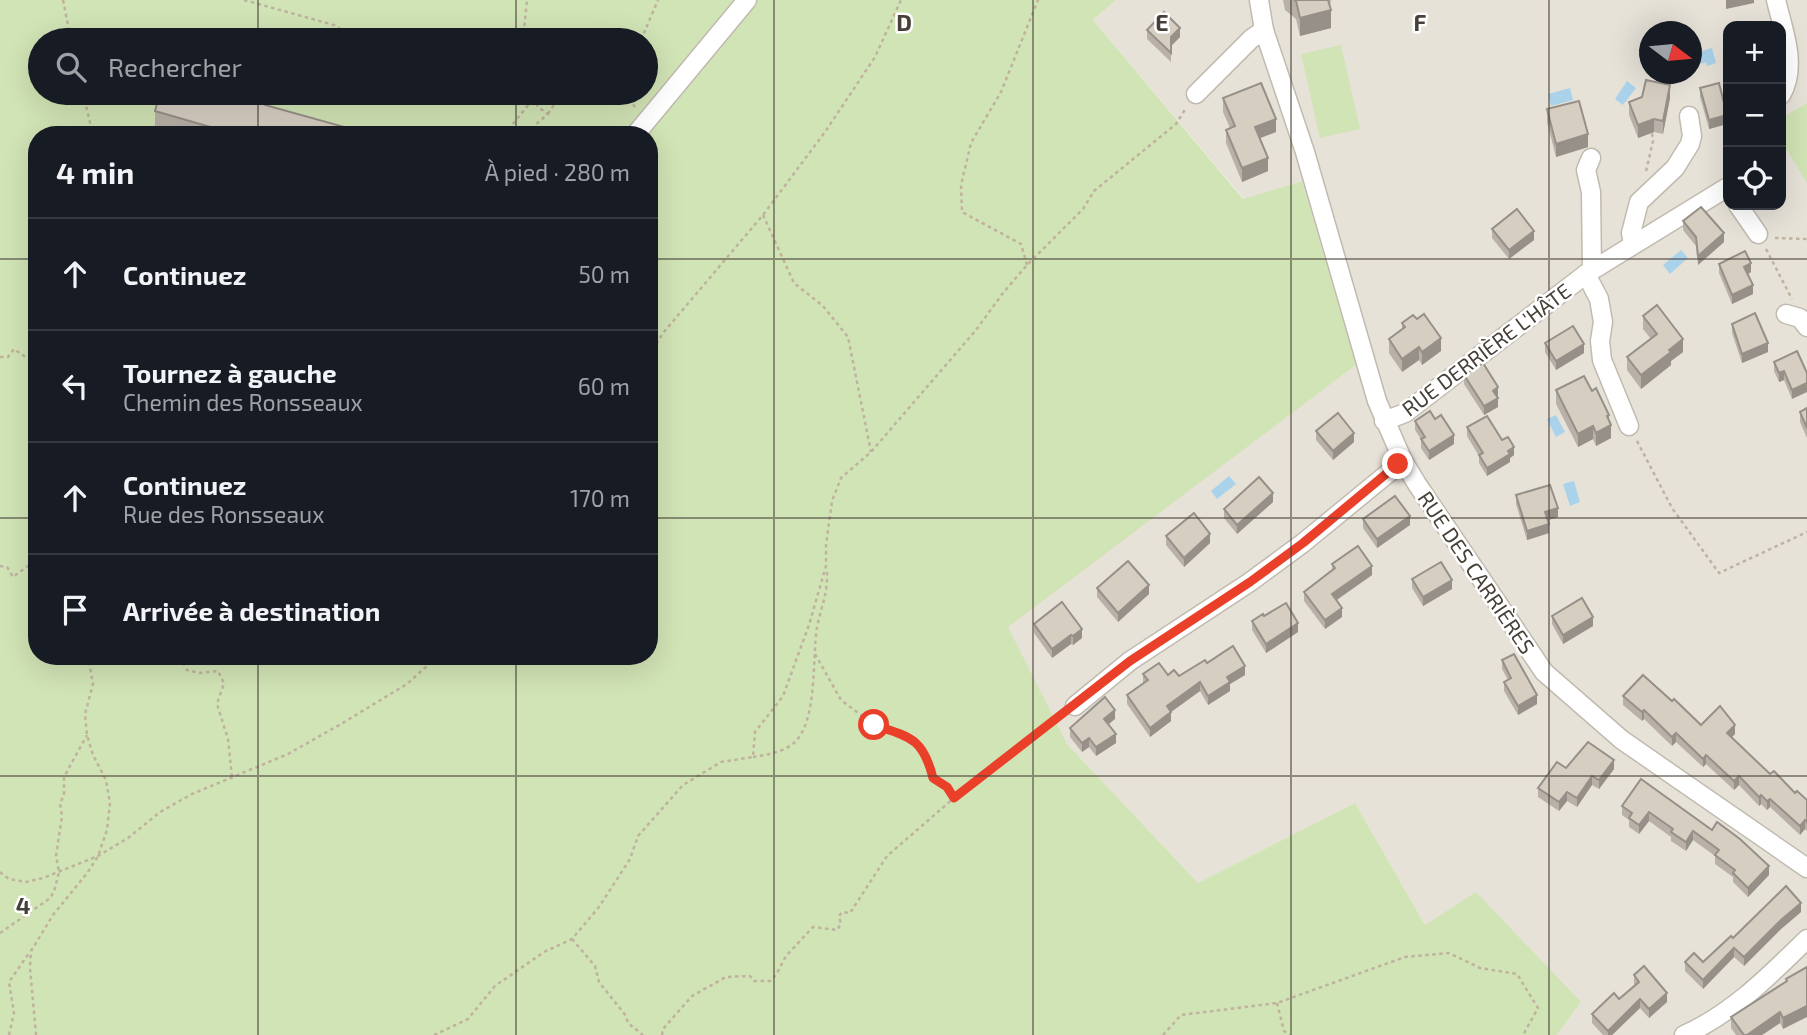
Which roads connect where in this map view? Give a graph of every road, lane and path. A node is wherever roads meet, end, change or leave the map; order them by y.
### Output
1 (63, 0) edge
2 (244, 0) edge
3 (527, 0) edge
4 (658, 0) edge
5 (747, 0) edge
6 (901, 0) edge
7 (1038, 0) edge
8 (1259, 0) edge
9 (1776, 0) edge
10 (69, 28) edge
11 (339, 28) edge
12 (524, 28) edge
13 (646, 28) edge
14 (1264, 30) junction
15 (1786, 85) edge
16 (1196, 94) joint
17 (86, 105) edge
18 (528, 105) edge
19 (537, 105) edge
20 (554, 105) edge
21 (548, 114) junction
22 (1689, 116) dead end
23 (91, 126) edge
24 (511, 126) edge
25 (534, 126) edge
26 (642, 126) edge
27 (1652, 133) edge
28 (1591, 158) dead end
29 (1723, 188) edge
30 (1639, 202) junction
31 (1741, 210) edge
32 (763, 215) junction
33 (1758, 234) junction
34 (1807, 239) edge
35 (1633, 243) junction
36 (1027, 265) junction
37 (1589, 272) junction
38 (1798, 320) edge
39 (658, 341) edge
40 (0, 357) edge
41 (28, 358) edge
42 (1384, 421) junction
43 (1629, 426) joint
44 (871, 452) junction
45 (1403, 461) junction
46 (1807, 531) edge
47 (0, 566) edge
48 (826, 566) junction
49 (28, 567) edge
50 (814, 654) junction
51 (90, 665) edge
52 (184, 665) edge
53 (428, 665) edge
54 (1075, 706) joint
55 (87, 735) junction
56 (753, 757) junction
57 (232, 777) junction
58 (954, 798) junction
59 (98, 856) junction
60 (1807, 868) edge
61 (0, 872) edge
62 (59, 872) junction
63 (0, 933) edge
64 (572, 939) junction
65 (1807, 939) edge
66 (31, 951) junction
67 (1278, 1003) junction
68 (9, 1035) edge
69 (36, 1035) edge
70 (434, 1035) edge
71 (643, 1035) edge
72 (662, 1035) edge
73 (1163, 1035) edge
74 (1290, 1035) edge
75 (1522, 1035) edge
76 (1684, 1035) edge

1 - 10 path
2 - 11 path
3 - 12 path
4 - 13 path
5 - 26 street
6 - 32 path
7 - 36 path
8 - 14 street, RUE DES CARRIÈRES
9 - 15 street
14 - 16 street
14 - 42 street, RUE DES CARRIÈRES
16 - 36 path
17 - 23 path
18 - 24 path
19 - 21 path
20 - 21 path
21 - 25 path
22 - 30 street
27 - 30 path
28 - 37 street
29 - 35 street, RUE DERRIÈRE L'HÂTE
30 - 35 street
31 - 33 street
32 - 39 path
32 - 44 path
33 - 34 path
33 - 38 path
35 - 37 street, RUE DERRIÈRE L'HÂTE
36 - 44 path
37 - 42 street, RUE DERRIÈRE L'HÂTE
37 - 43 street, RUE DERRIÈRE L'HÂTE
40 - 41 path
42 - 45 street, RUE DES CARRIÈRES
43 - 46 path
44 - 48 path
45 - 54 street
45 - 60 street, RUE DES CARRIÈRES
47 - 49 path
48 - 50 path
48 - 56 path
50 - 56 path
50 - 58 path
51 - 55 path
52 - 57 path
53 - 57 path
54 - 58 path
55 - 59 path
55 - 62 path
56 - 64 path
57 - 59 path
58 - 72 path
59 - 62 path
59 - 66 path
61 - 62 path
62 - 63 path
64 - 70 path
64 - 71 path
65 - 76 street
66 - 68 path
66 - 69 path
67 - 73 path
67 - 74 path
67 - 75 path

